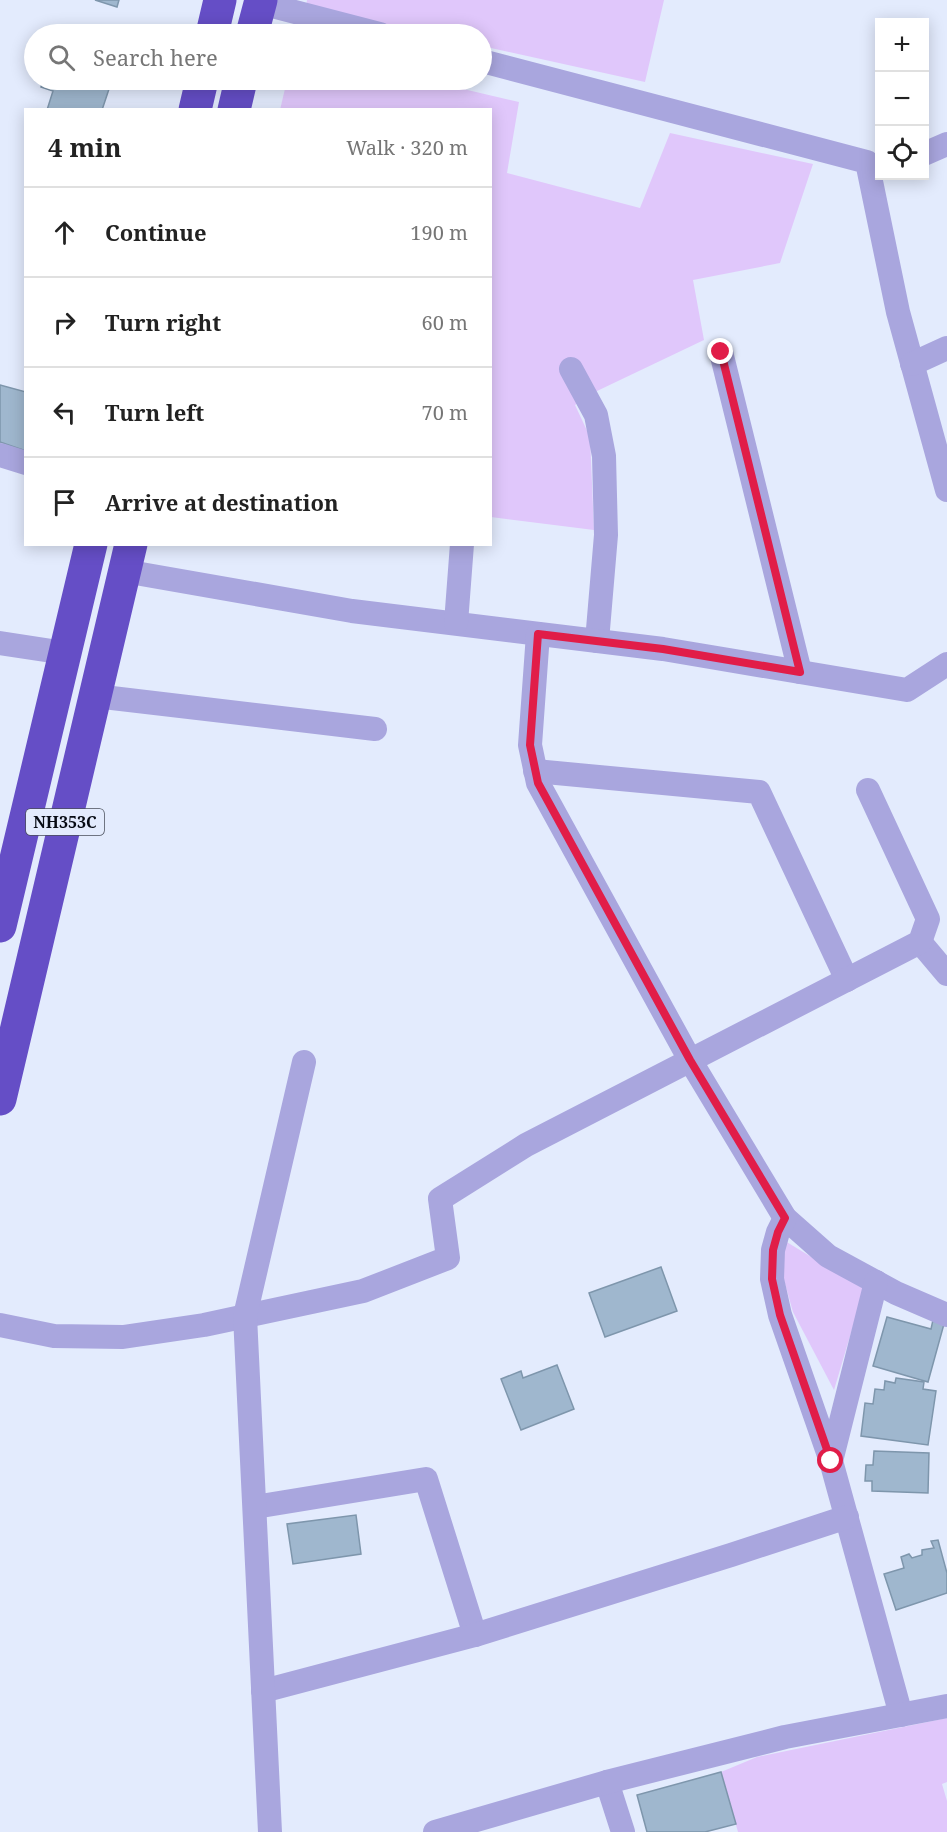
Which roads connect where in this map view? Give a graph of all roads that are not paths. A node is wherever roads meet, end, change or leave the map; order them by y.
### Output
1 (220, 0) edge
2 (260, 2) edge
3 (214, 24) edge
4 (254, 24) edge
5 (342, 24) edge
6 (492, 64) edge
7 (200, 90) edge
8 (239, 90) edge
9 (195, 108) edge
10 (235, 108) edge
11 (947, 144) edge
12 (929, 152) edge
13 (875, 176) edge
14 (876, 180) edge
15 (947, 348) edge
16 (721, 352) dead end
17 (912, 364) junction
18 (571, 369) dead end
19 (0, 455) edge
20 (24, 462) edge
21 (947, 490) edge
22 (91, 546) edge
23 (462, 546) edge
24 (127, 558) edge
25 (456, 623) junction
26 (538, 634) junction
27 (597, 641) junction
28 (0, 643) edge
29 (65, 653) junction
30 (947, 664) edge
31 (800, 672) junction
32 (95, 696) junction
33 (375, 729) dead end
34 (535, 771) junction
35 (868, 790) dead end
36 (0, 926) edge
37 (921, 942) junction
38 (947, 974) edge
39 (847, 980) junction
40 (690, 1060) junction
41 (304, 1062) dead end
42 (0, 1099) edge
43 (785, 1218) junction
44 (876, 1282) junction
45 (947, 1315) edge
46 (245, 1316) junction
47 (0, 1325) edge
48 (831, 1461) junction
49 (255, 1507) junction
50 (847, 1517) junction
51 (475, 1635) junction
52 (263, 1691) junction
53 (947, 1706) edge
54 (901, 1714) junction
55 (607, 1782) junction
56 (270, 1832) edge
57 (435, 1832) edge
58 (623, 1832) edge

1 - 3 highway
2 - 4 highway
2 - 5 street
6 - 13 street
7 - 9 highway
8 - 10 highway
11 - 12 street
14 - 17 street
15 - 17 street
16 - 31 street
17 - 21 street
18 - 27 street
19 - 20 street
22 - 29 highway, NH353C
23 - 25 street
24 - 25 street
24 - 32 highway, NH353C
25 - 26 street
26 - 27 street
26 - 34 street
27 - 31 street
28 - 29 street
29 - 36 highway, NH353C
30 - 31 street
32 - 33 street
32 - 42 highway, NH353C
34 - 39 street
34 - 40 street
35 - 37 street
37 - 38 street
37 - 39 street
39 - 40 street
40 - 43 street
40 - 46 street
41 - 46 street
43 - 44 street
43 - 48 street
44 - 45 street
44 - 48 street
46 - 47 street
46 - 49 street
48 - 50 street
49 - 51 street
49 - 52 street
50 - 51 street
50 - 54 street
51 - 52 street
52 - 56 street
53 - 54 street
54 - 55 street
55 - 57 street
55 - 58 street

